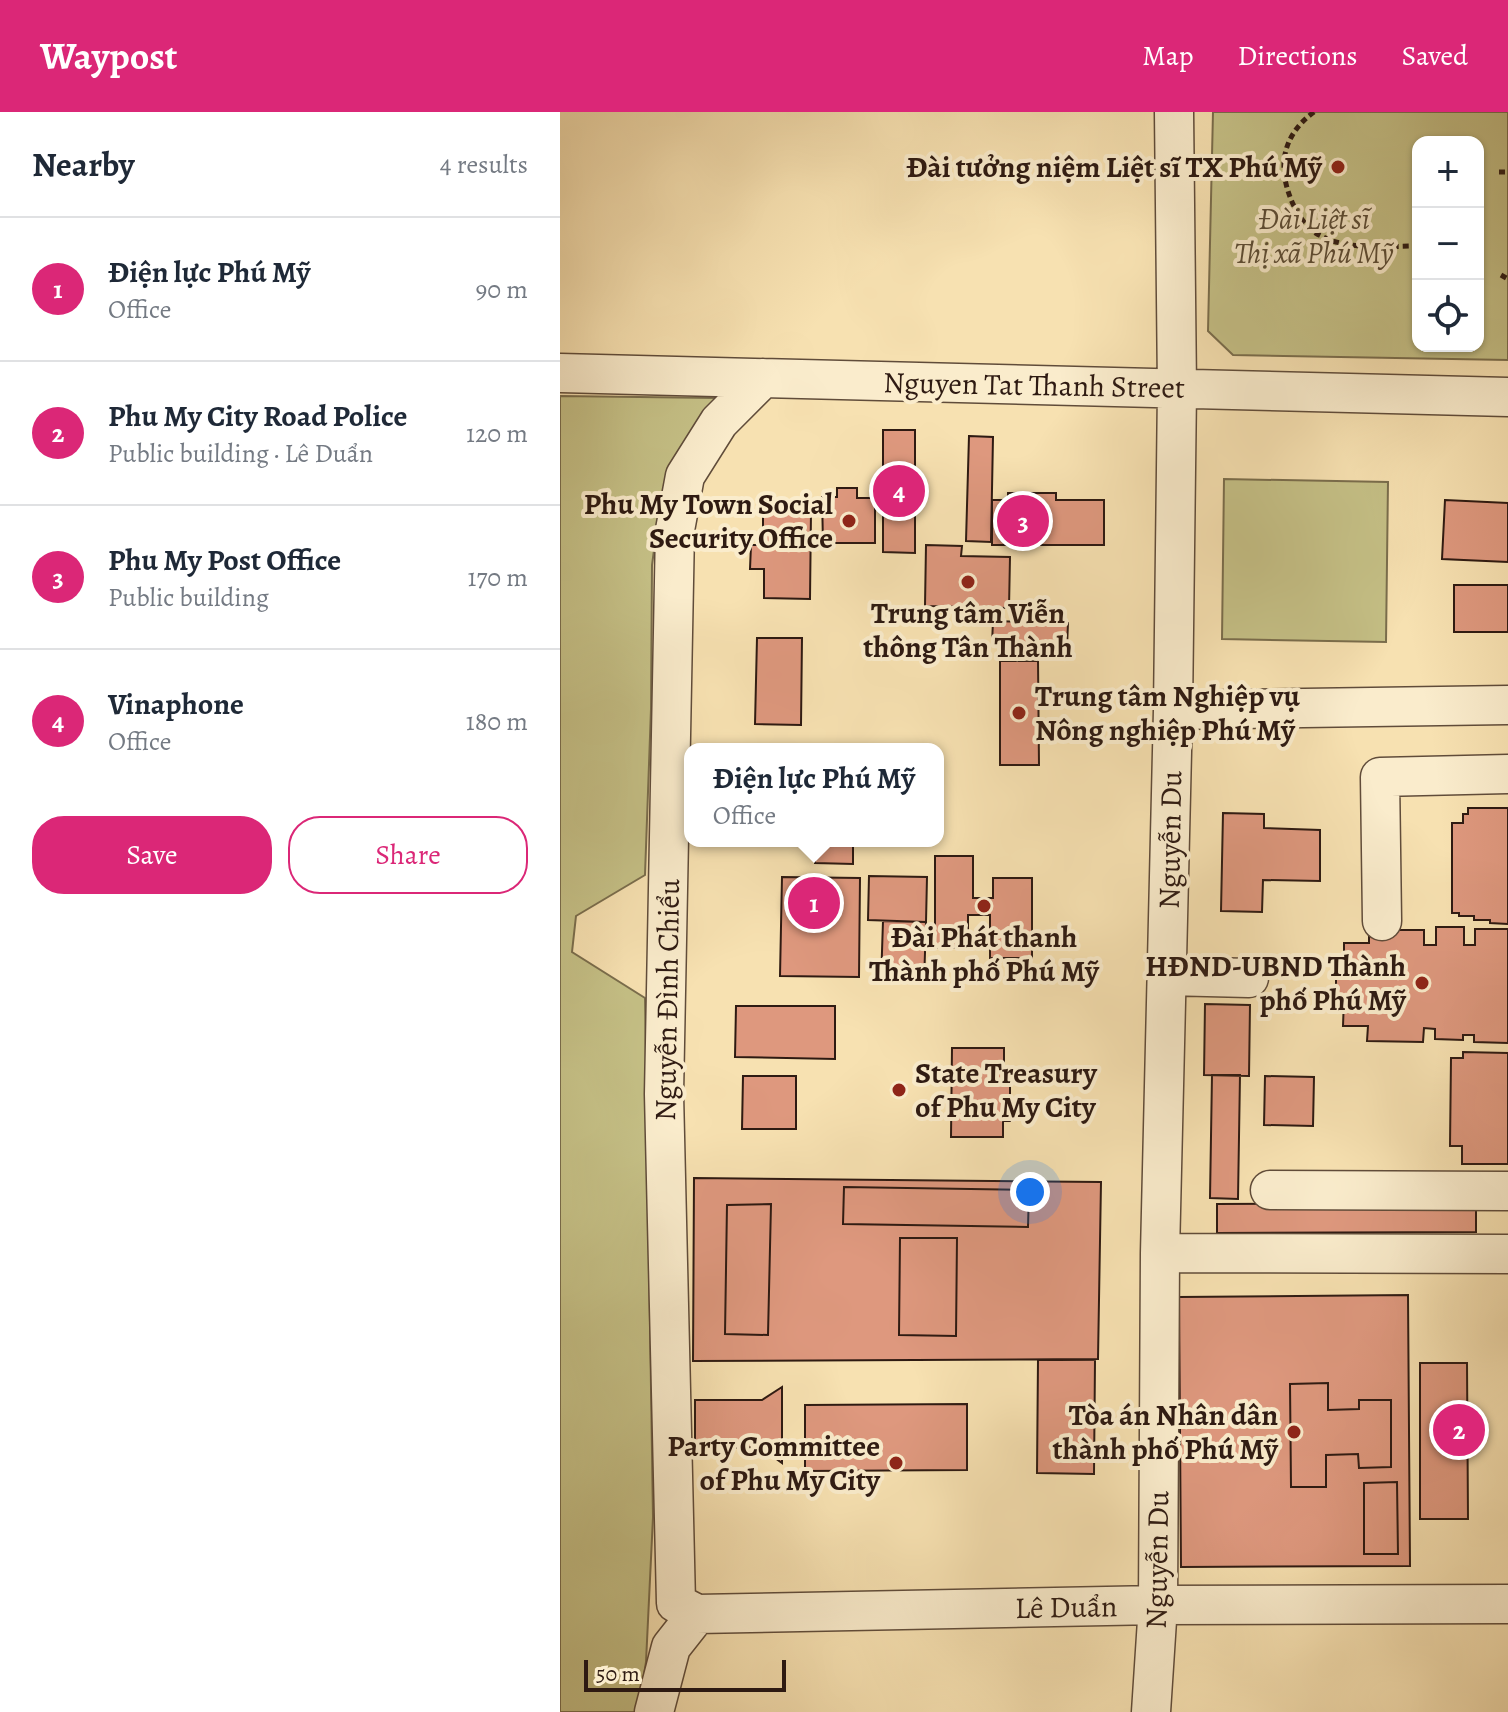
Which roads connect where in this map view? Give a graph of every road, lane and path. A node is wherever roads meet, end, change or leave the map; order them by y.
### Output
1 (1174, 112) edge
2 (1314, 112) edge
3 (1499, 172) dead end
4 (1508, 172) edge
5 (1412, 246) edge
6 (1501, 275) dead end
7 (1508, 279) edge
8 (560, 373) edge
9 (763, 378) junction
10 (1177, 389) junction
11 (1508, 397) edge
12 (1508, 705) edge
13 (1173, 710) junction
14 (1508, 774) edge
15 (1382, 921) dead end
16 (1166, 976) junction
17 (1249, 978) dead end
18 (1270, 1190) dead end
19 (1508, 1191) edge
20 (1160, 1253) junction
21 (1508, 1254) edge
22 (1508, 1604) edge
23 (1158, 1605) junction
24 (686, 1609) junction
25 (654, 1712) edge
26 (1151, 1712) edge

1 - 10 street, Nguyễn Du
2 - 5 path
3 - 4 path
6 - 7 path
8 - 9 street, Nguyen Tat Thanh Street
9 - 10 street, Nguyen Tat Thanh Street
9 - 24 street, Nguyễn Đình Chiểu
10 - 11 street, Nguyen Tat Thanh Street
10 - 13 street, Nguyễn Du
12 - 13 street
13 - 16 street, Nguyễn Du
14 - 15 street
16 - 17 street
16 - 20 street, Nguyễn Du
18 - 19 street
20 - 21 street
20 - 23 street, Nguyễn Du
22 - 23 street, Lê Duẩn
23 - 24 street, Lê Duẩn
23 - 26 street, Nguyễn Du
24 - 25 street

